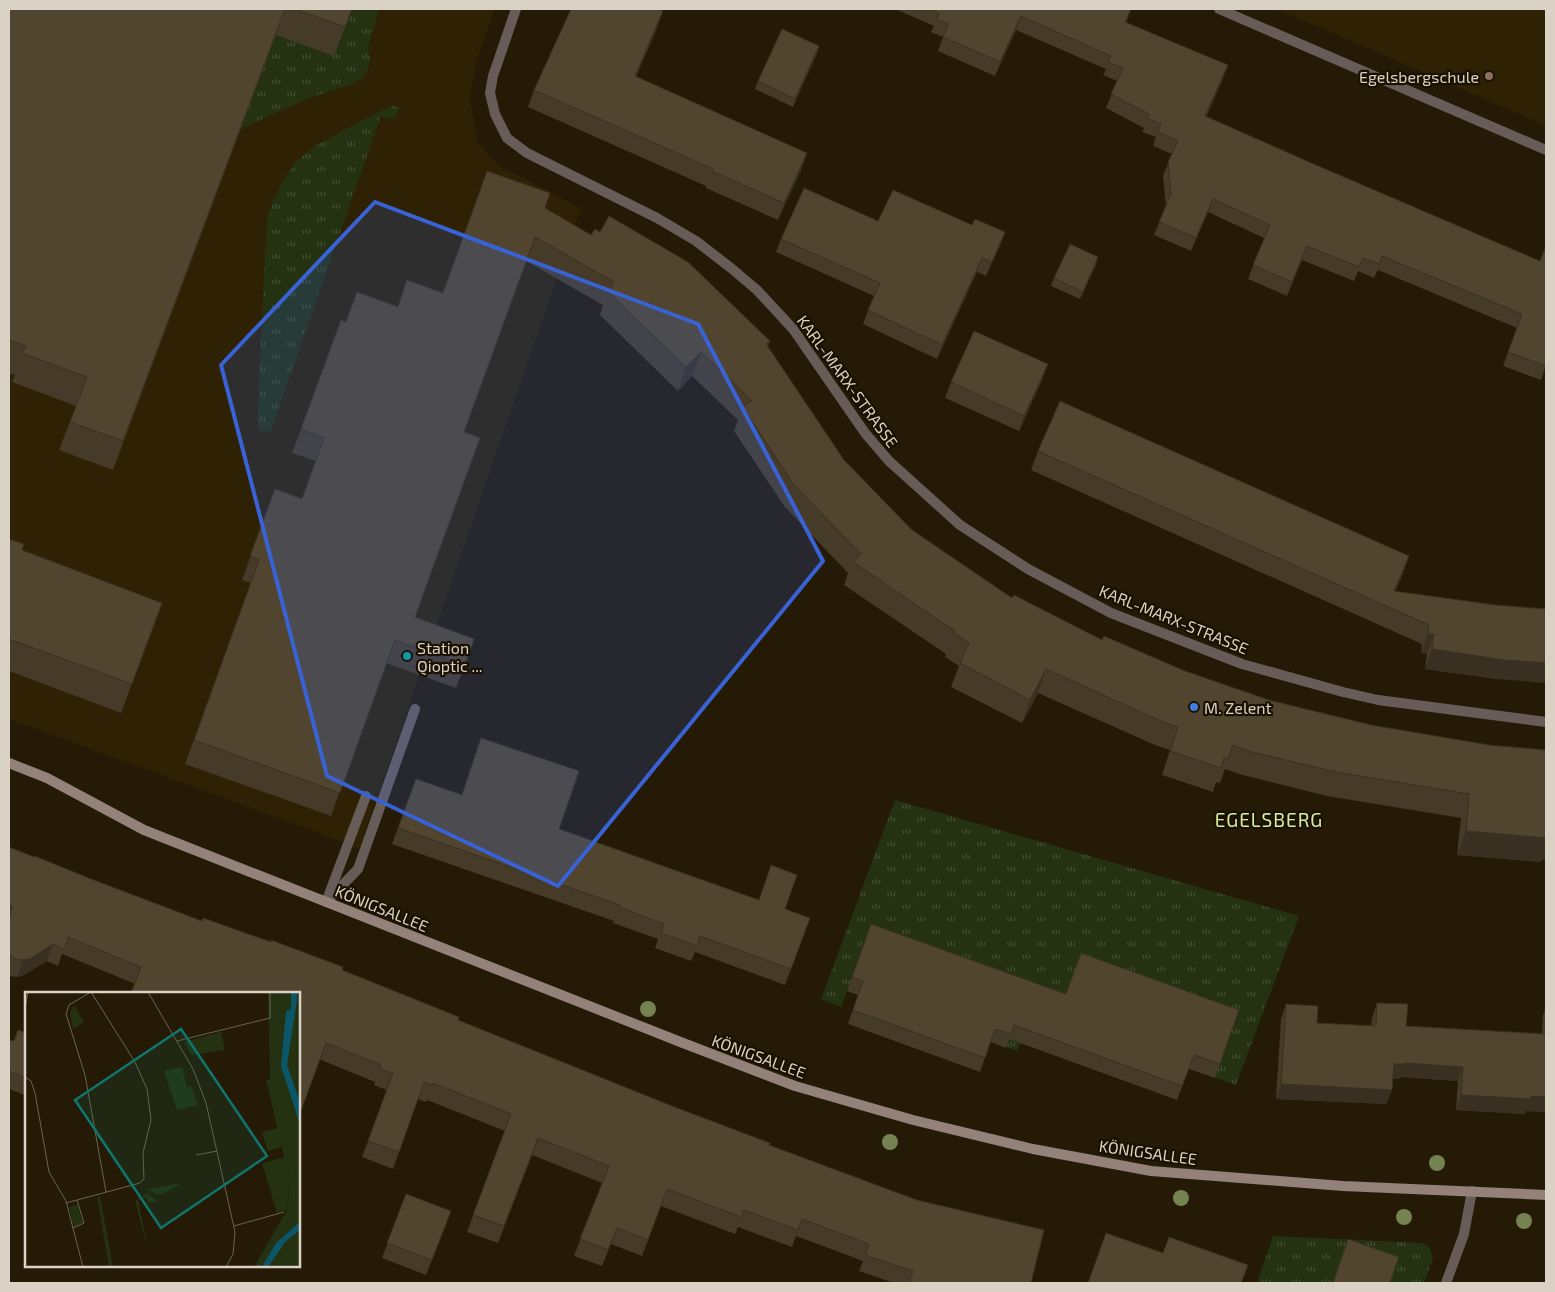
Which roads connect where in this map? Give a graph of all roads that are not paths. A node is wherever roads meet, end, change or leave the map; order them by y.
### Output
1 (516, 9) edge
2 (1219, 9) edge
3 (1546, 150) edge
4 (415, 710) dead end
5 (1546, 722) edge
6 (9, 763) edge
7 (366, 796) dead end
8 (326, 902) junction
9 (1472, 1191) junction
10 (1546, 1195) edge
11 (1446, 1283) edge

1 - 5 street, KARL-MARX-STRASSE
2 - 3 street
4 - 8 street
6 - 8 street, KÖNIGSALLEE
7 - 8 street
8 - 9 street, KÖNIGSALLEE
9 - 10 street, KÖNIGSALLEE
9 - 11 street

